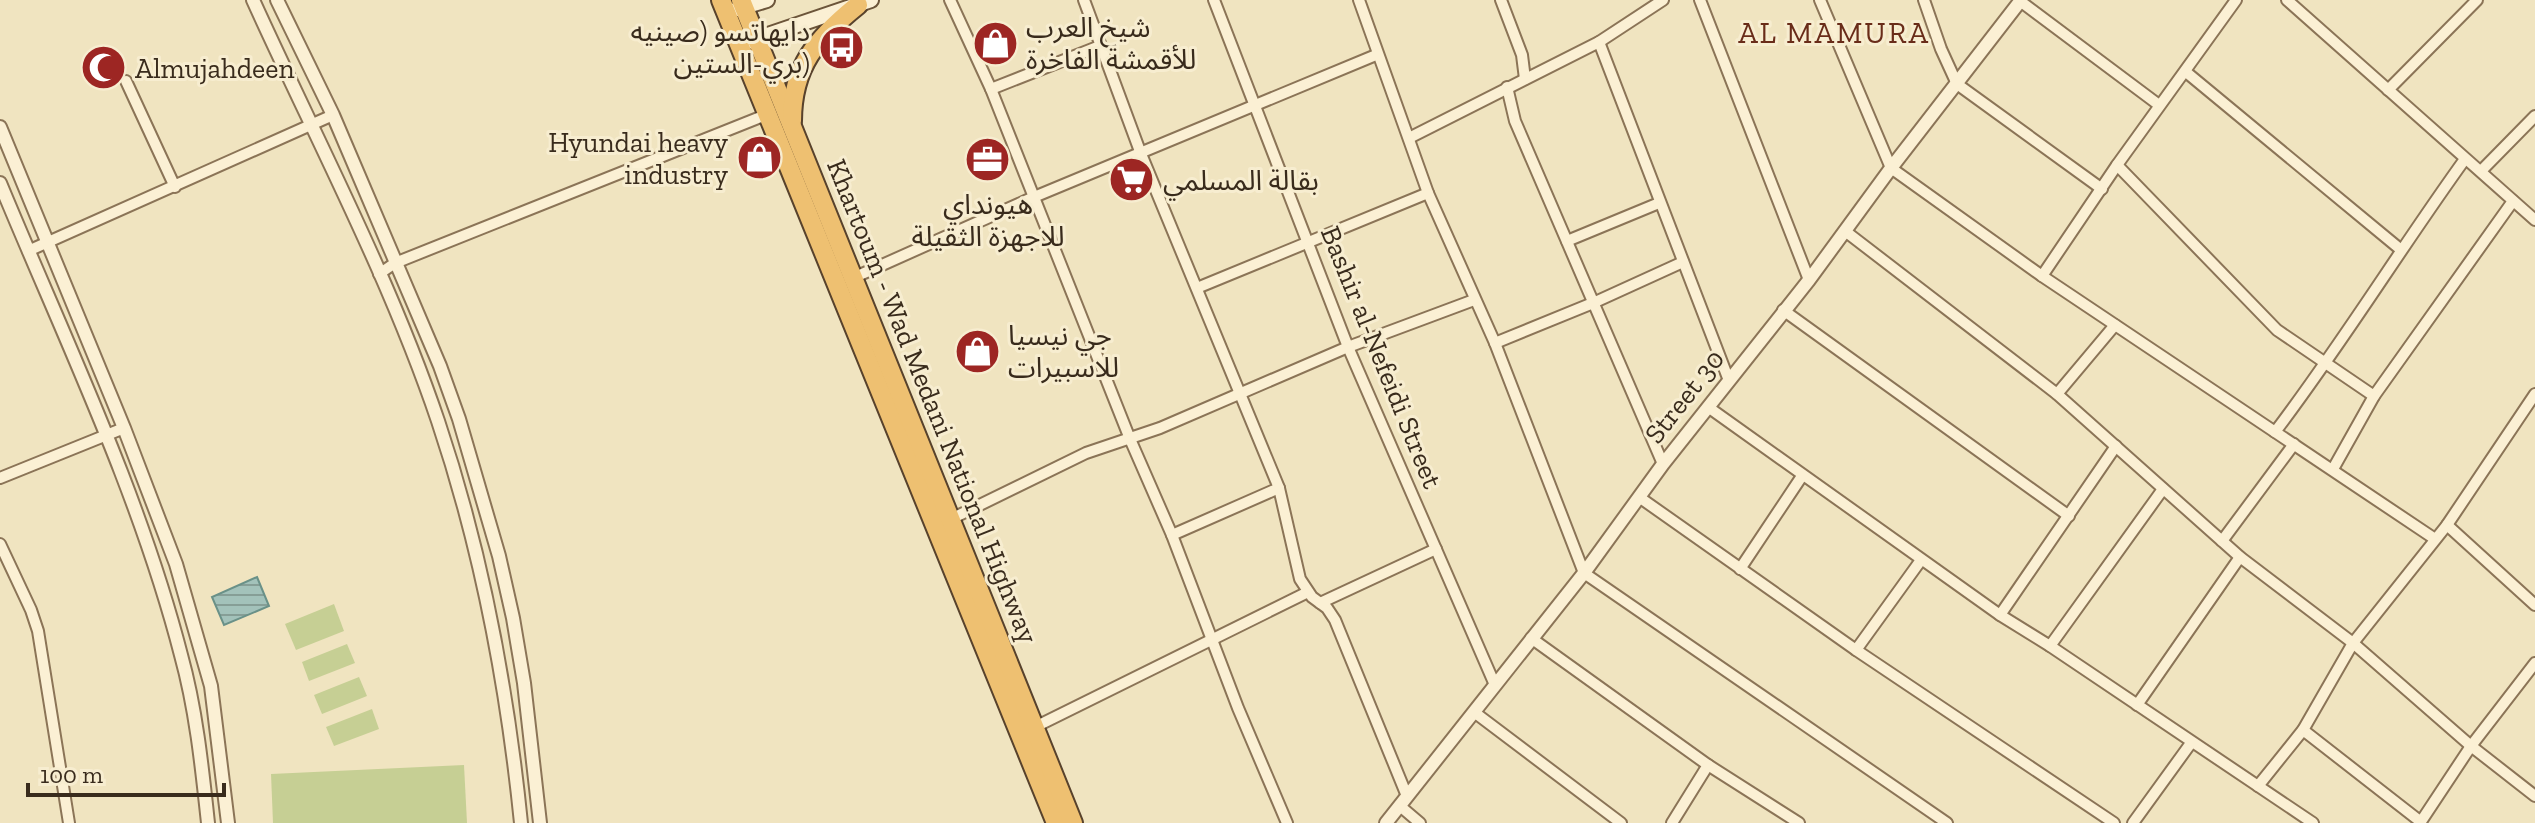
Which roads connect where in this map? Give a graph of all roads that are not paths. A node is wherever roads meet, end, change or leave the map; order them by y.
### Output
1 (253, 0) edge
2 (277, 0) edge
3 (767, 0) edge
4 (950, 0) edge
5 (1084, 0) edge
6 (1214, 0) edge
7 (1359, 0) edge
8 (1501, 0) edge
9 (1663, 0) edge
10 (1700, 0) edge
11 (1820, 0) edge
12 (1924, 0) edge
13 (2236, 0) edge
14 (2287, 0) edge
15 (2477, 0) edge
16 (2021, 1) edge
17 (864, 3) edge
18 (733, 5) edge
19 (748, 42) junction
20 (1599, 42) junction
21 (1100, 46) junction
22 (1376, 55) junction
23 (2186, 72) junction
24 (1525, 79) junction
25 (126, 81) dead end
26 (1957, 84) junction
27 (1507, 87) junction
28 (991, 89) junction
29 (2388, 90) junction
30 (2159, 105) junction
31 (1255, 106) junction
32 (768, 114) junction
33 (333, 115) junction
34 (2535, 116) edge
35 (311, 126) junction
36 (792, 128) junction
37 (1, 131) edge
38 (1409, 138) junction
39 (1141, 154) junction
40 (2465, 159) junction
41 (2117, 165) junction
42 (1891, 168) junction
43 (2481, 171) junction
44 (0, 183) edge
45 (175, 187) junction
46 (2102, 189) junction
47 (1428, 193) junction
48 (1034, 197) junction
49 (2513, 201) junction
50 (1659, 203) junction
51 (2535, 220) edge
52 (1845, 231) junction
53 (1567, 241) junction
54 (49, 243) junction
55 (1309, 244) junction
56 (2400, 249) junction
57 (28, 251) junction
58 (1683, 262) junction
59 (395, 263) junction
60 (379, 274) junction
61 (2042, 276) junction
62 (853, 278) junction
63 (1809, 280) junction
64 (1197, 288) junction
65 (1474, 300) junction
66 (1593, 303) junction
67 (1783, 310) junction
68 (2115, 325) junction
69 (1495, 343) junction
70 (1348, 347) junction
71 (2327, 363) junction
72 (1728, 378) junction
73 (1241, 391) junction
74 (2057, 394) junction
75 (2535, 394) edge
76 (2374, 396) junction
77 (1708, 407) junction
78 (124, 428) junction
79 (2275, 432) junction
80 (105, 435) junction
81 (1130, 439) junction
82 (2294, 444) junction
83 (2116, 446) junction
84 (1663, 464) junction
85 (2333, 469) junction
86 (1802, 476) junction
87 (0, 478) edge
88 (1279, 488) junction
89 (2163, 489) junction
90 (1639, 497) junction
91 (2069, 516) junction
92 (951, 519) junction
93 (2447, 525) junction
94 (1172, 535) junction
95 (2435, 539) junction
96 (2222, 541) junction
97 (0, 544) edge
98 (1436, 549) junction
99 (2240, 557) junction
100 (1921, 560) junction
101 (1740, 569) junction
102 (1584, 573) junction
103 (1308, 592) junction
104 (1320, 603) junction
105 (2535, 605) edge
106 (2000, 615) junction
107 (1212, 638) junction
108 (1531, 638) junction
109 (2353, 643) junction
110 (2050, 646) junction
111 (1856, 650) junction
112 (2535, 663) edge
113 (1495, 685) junction
114 (2137, 705) junction
115 (1474, 712) junction
116 (1035, 727) junction
117 (2303, 730) junction
118 (2191, 743) junction
119 (2471, 746) junction
120 (1708, 765) junction
121 (2258, 786) junction
122 (1043, 788) junction
123 (2535, 796) edge
124 (1404, 801) junction
125 (2420, 822) edge
126 (69, 823) edge
127 (208, 823) edge
128 (228, 823) edge
129 (521, 823) edge
130 (540, 823) edge
131 (1043, 823) edge
132 (1056, 823) edge
133 (1073, 823) edge
134 (1287, 823) edge
135 (1386, 823) edge
136 (1420, 823) edge
137 (1621, 823) edge
138 (1672, 823) edge
139 (1799, 823) edge
140 (1947, 823) edge
141 (2114, 823) edge
142 (2133, 823) edge
143 (2313, 823) edge

1 - 35 street
2 - 33 street
3 - 18 main road
4 - 28 street
5 - 21 street
6 - 31 street, Bashir al-Nefeidi Street
7 - 22 street
8 - 24 street
9 - 20 street
10 - 63 street
11 - 42 street
12 - 26 street
13 - 23 street
14 - 29 street
15 - 29 street
16 - 26 street, Street 30
16 - 30 street
17 - 19 main road
17 - 36 highway
18 - 19 highway, Khartoum - Wad Medani National Highway
19 - 32 highway, Khartoum - Wad Medani National Highway
19 - 36 highway, Khartoum - Wad Medani National Highway
20 - 24 street
20 - 50 street
21 - 28 street
21 - 39 street
22 - 31 street
22 - 38 street
23 - 30 street
23 - 56 street
24 - 27 street
25 - 45 street
26 - 42 street, Street 30
26 - 46 street
27 - 38 street
27 - 53 street
28 - 48 street
29 - 40 street
30 - 41 street
31 - 39 street
31 - 55 street, Bashir al-Nefeidi Street
32 - 59 street
32 - 122 highway, Khartoum - Wad Medani National Highway
33 - 35 street
33 - 59 street
34 - 43 street
35 - 45 street
35 - 60 street
36 - 62 highway, Khartoum - Wad Medani National Highway
37 - 54 street
38 - 47 street
39 - 48 street
39 - 64 street
40 - 43 street
40 - 56 street
41 - 46 street
41 - 71 street
42 - 52 street, Street 30
42 - 61 street
43 - 49 street
44 - 57 street
45 - 54 street
46 - 61 street
47 - 55 street
47 - 65 street
48 - 62 street
48 - 81 street
49 - 51 street
49 - 76 street
50 - 53 street
50 - 58 street
52 - 63 street, Street 30
52 - 74 street
53 - 66 street
54 - 57 street
54 - 78 street
55 - 64 street
55 - 70 street, Bashir al-Nefeidi Street
56 - 71 street
57 - 80 street
58 - 66 street
58 - 72 street
59 - 60 street
59 - 130 street
60 - 129 street
61 - 68 street
62 - 92 highway, Khartoum - Wad Medani National Highway
63 - 67 street, Street 30
64 - 73 street
65 - 69 street
65 - 70 street
66 - 69 street
66 - 84 street
67 - 72 street, Street 30
67 - 91 street
68 - 74 street
68 - 79 street
69 - 102 street
70 - 73 street
70 - 98 street, Bashir al-Nefeidi Street
71 - 76 street
71 - 79 street
72 - 77 street, Street 30
73 - 81 street
73 - 88 street
74 - 83 street
75 - 93 street
76 - 85 street
77 - 84 street, Street 30
77 - 86 street
78 - 80 street
78 - 128 street
79 - 82 street
80 - 87 street
80 - 127 street
81 - 92 street
81 - 94 street
82 - 85 street
82 - 96 street
83 - 89 street
83 - 91 street
84 - 90 street, Street 30
85 - 95 street
86 - 100 street
86 - 101 street
88 - 94 street
88 - 103 street
89 - 96 street
89 - 110 street
90 - 101 street
90 - 102 street, Street 30
91 - 106 street
92 - 116 highway, Khartoum - Wad Medani National Highway
93 - 95 street
93 - 105 street
94 - 107 street
95 - 109 street
96 - 99 street
97 - 126 street
98 - 104 street
98 - 113 street, Bashir al-Nefeidi Street
99 - 109 street
99 - 114 street
100 - 106 street
100 - 111 street
101 - 111 street
102 - 108 street, Street 30
102 - 140 street
103 - 104 street
103 - 107 street
104 - 124 street
106 - 110 street
107 - 116 street
107 - 134 street
108 - 113 street, Street 30
108 - 120 street
109 - 117 street
109 - 119 street
110 - 114 street
111 - 141 street
112 - 119 street
113 - 115 street, Street 30
114 - 118 street
115 - 124 street, Street 30
115 - 137 street
116 - 133 highway, Khartoum - Wad Medani National Highway
117 - 121 street
117 - 125 street
118 - 121 street
118 - 142 street
119 - 123 street
119 - 125 street
120 - 138 street
120 - 139 street
121 - 143 street
122 - 131 highway
122 - 132 highway, Khartoum - Wad Medani National Highway
124 - 135 street, Street 30
124 - 136 street

